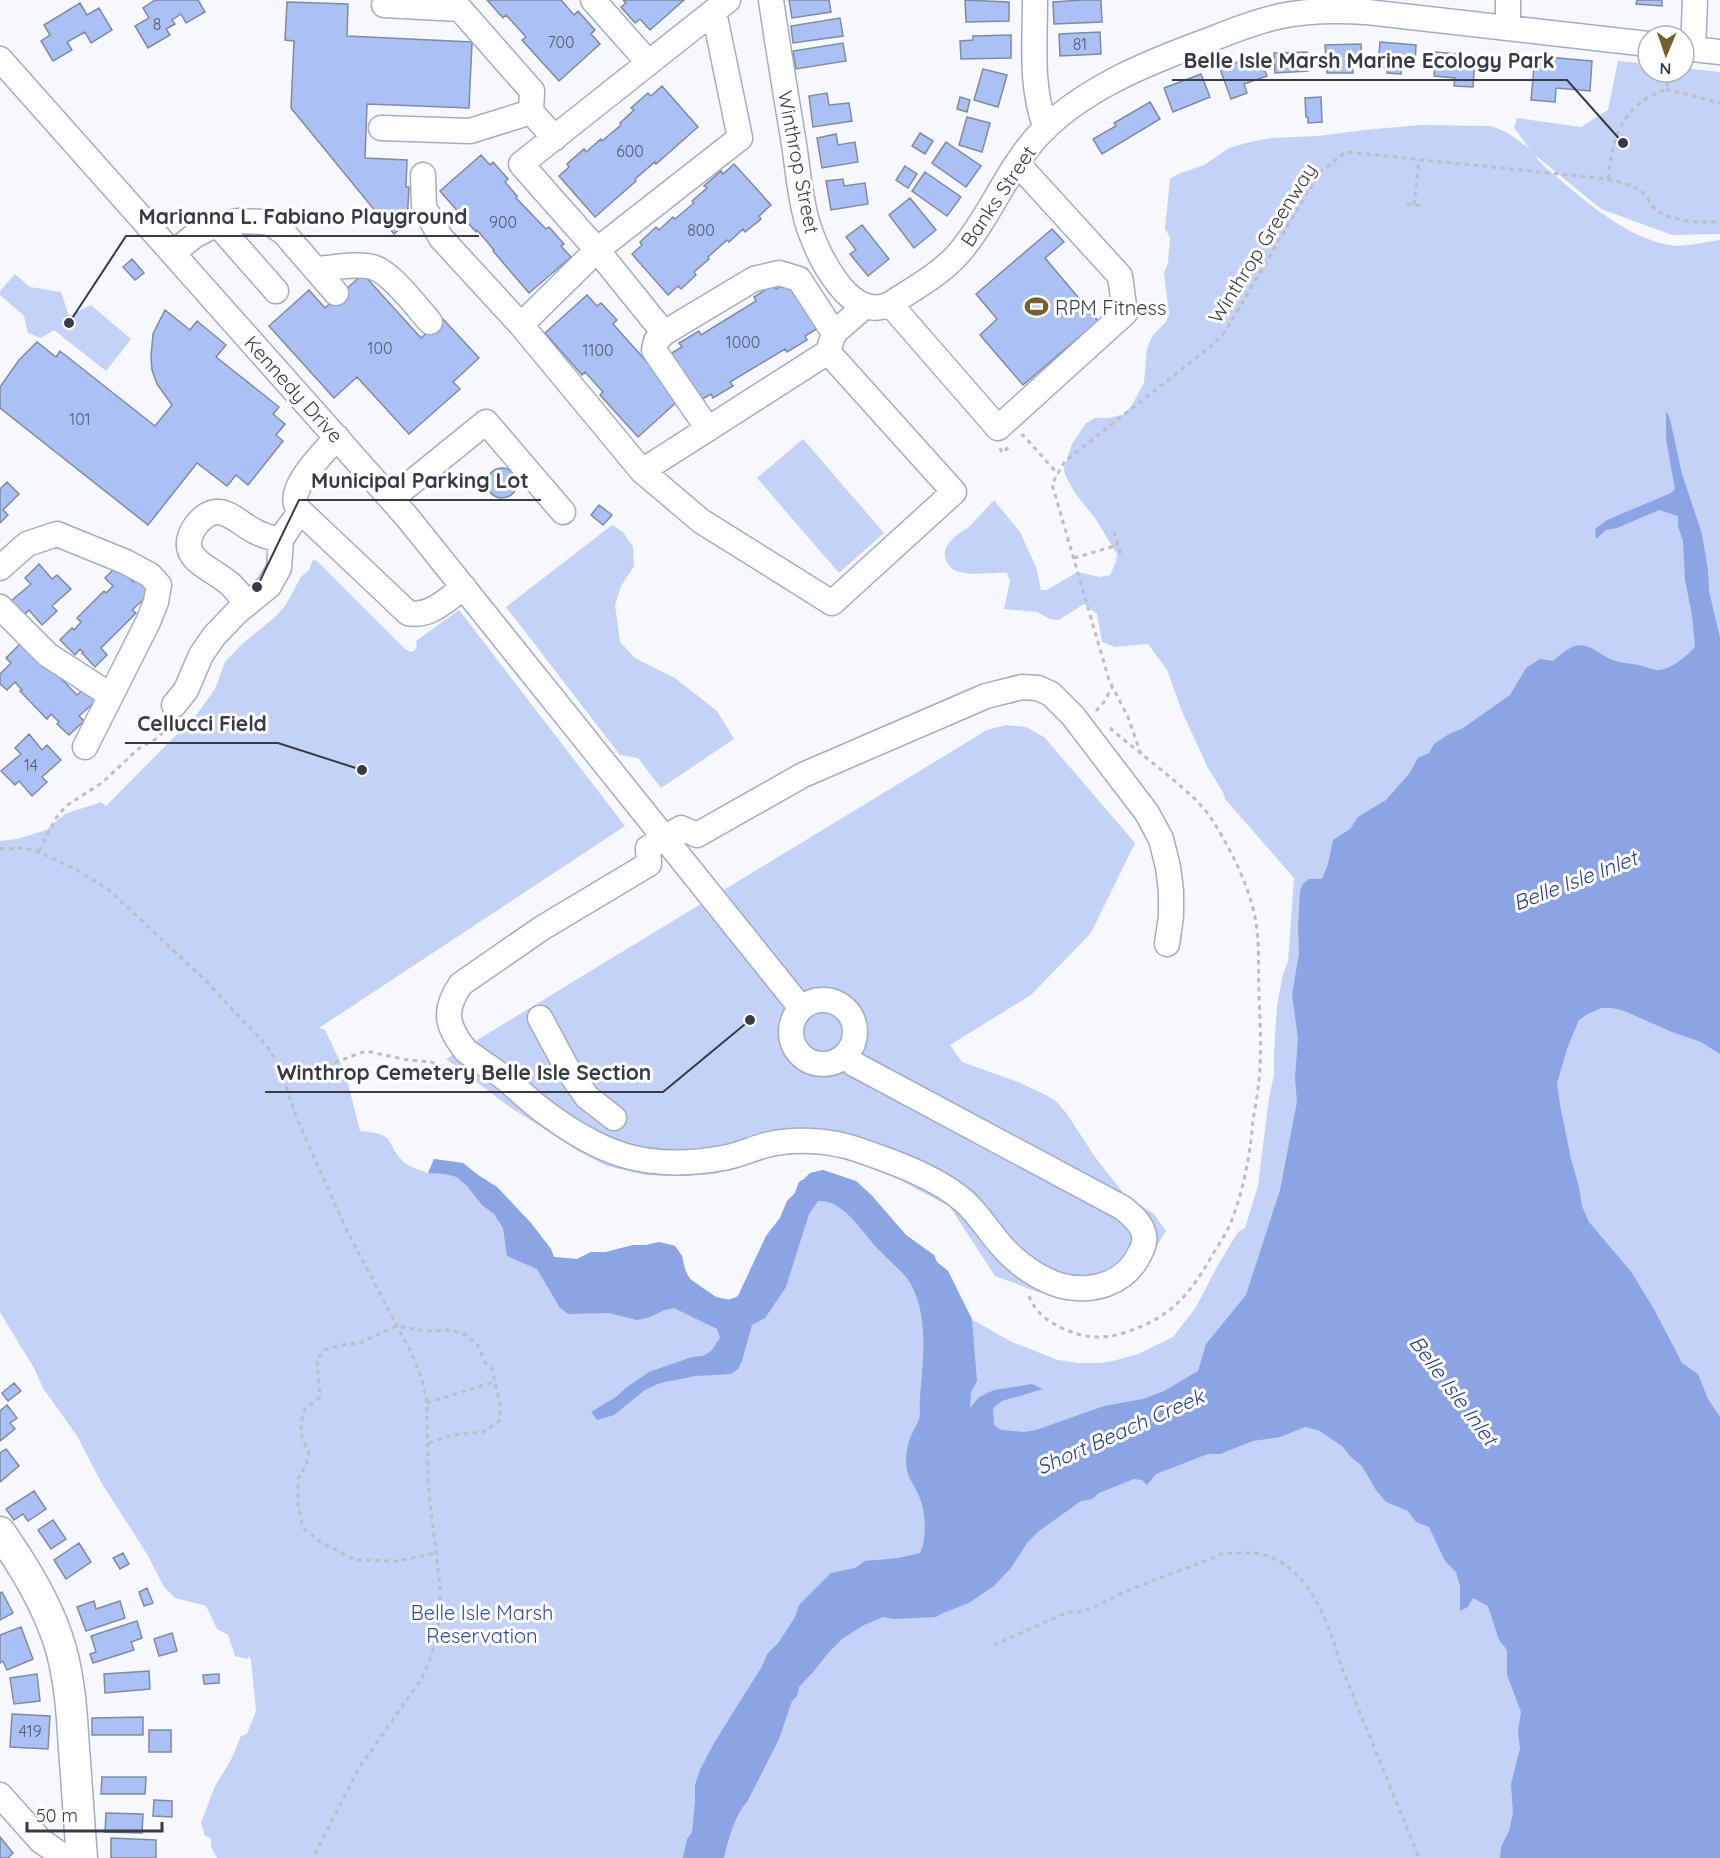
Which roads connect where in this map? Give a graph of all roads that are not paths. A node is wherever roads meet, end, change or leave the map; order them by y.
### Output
1 (593, 0) edge
2 (771, 0) edge
3 (1035, 0) edge
4 (1508, 0) edge
5 (1695, 0) edge
6 (384, 6) dead end
7 (721, 6) edge
8 (1281, 8) edge
9 (1692, 24) edge
10 (1508, 28) junction
11 (1636, 43) edge
12 (1696, 49) edge
13 (1720, 52) edge
14 (648, 62) junction
15 (3, 71) edge
16 (531, 112) junction
17 (381, 128) dead end
18 (1046, 128) junction
19 (555, 138) junction
20 (1017, 163) junction
21 (423, 175) dead end
22 (218, 225) junction
23 (597, 250) junction
24 (173, 253) junction
25 (315, 269) junction
26 (276, 291) dead end
27 (336, 293) dead end
28 (890, 304) junction
29 (864, 307) junction
30 (430, 322) dead end
31 (521, 325) junction
32 (664, 333) junction
33 (831, 342) junction
34 (708, 429) junction
35 (337, 437) junction
36 (642, 471) junction
37 (392, 498) junction
38 (300, 512) junction
39 (563, 512) dead end
40 (281, 540) junction
41 (0, 568) edge
42 (464, 587) junction
43 (246, 604) junction
44 (0, 607) edge
45 (110, 695) junction
46 (174, 705) road end
47 (85, 747) dead end
48 (664, 838) junction
49 (1167, 944) dead end
50 (801, 1008) junction
51 (540, 1018) dead end
52 (846, 1055) junction
53 (587, 1098) junction
54 (614, 1118) dead end
55 (567, 1128) junction
56 (0, 1532) edge
57 (0, 1795) edge
58 (66, 1858) edge
59 (82, 1858) edge

1 - 14 street
2 - 29 street, Winthrop Street
3 - 18 street
4 - 10 street
5 - 9 street
6 - 16 street
7 - 14 street
7 - 23 street
8 - 10 street, Banks Street
8 - 18 street, Banks Street
10 - 11 street, Banks Street
12 - 13 street
14 - 19 street
15 - 24 street, Kennedy Drive
16 - 17 street
16 - 19 street
18 - 20 street, Banks Street
19 - 23 street
20 - 28 street, Banks Street
20 - 28 street
21 - 31 street
22 - 24 street
22 - 25 street
22 - 26 street
23 - 31 street
23 - 32 street
24 - 35 street, Kennedy Drive
25 - 27 street
25 - 30 street
28 - 29 street, Banks Street
29 - 33 street
31 - 36 street
32 - 33 street
32 - 34 street
33 - 34 street
33 - 36 street
34 - 36 street
35 - 37 street, Kennedy Drive
35 - 38 street
37 - 39 street
37 - 42 street, Kennedy Drive
38 - 40 street
38 - 42 street
40 - 43 street
40 - 43 street
41 - 45 street
42 - 48 street, Kennedy Drive
43 - 46 street
44 - 45 street
45 - 47 street
48 - 49 street
48 - 50 street, Kennedy Drive
48 - 55 street
50 - 52 street
50 - 52 street
51 - 53 street
52 - 55 street
53 - 54 street
53 - 55 street
56 - 59 main road
57 - 58 street

